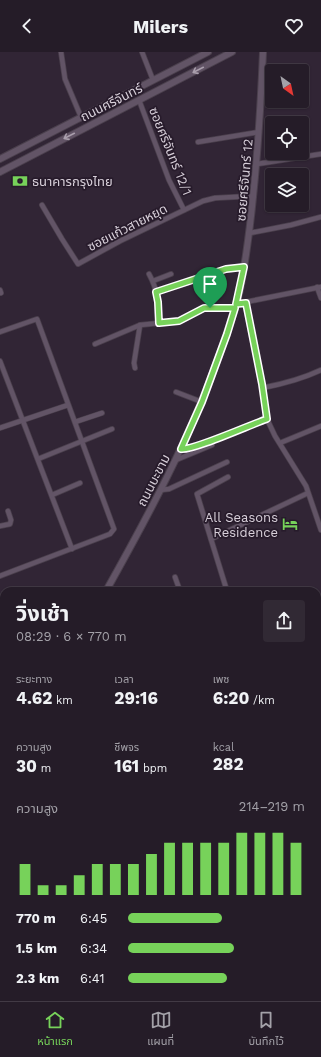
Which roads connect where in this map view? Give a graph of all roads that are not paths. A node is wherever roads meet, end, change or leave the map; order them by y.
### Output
1 (61, 52) edge
2 (142, 52) edge
3 (208, 52) edge
4 (232, 52) edge
5 (263, 52) edge
6 (153, 80) junction
7 (139, 100) junction
8 (81, 117) junction
9 (259, 132) junction
10 (198, 142) dead end
11 (321, 154) edge
12 (0, 159) edge
13 (257, 164) junction
14 (0, 172) edge
15 (253, 196) junction
16 (42, 205) dead end
17 (184, 210) junction
18 (321, 217) edge
19 (250, 233) junction
20 (244, 267) junction
21 (149, 274) dead end
22 (171, 274) dead end
23 (153, 281) junction
24 (319, 287) edge
25 (156, 292) junction
26 (321, 298) edge
27 (246, 303) junction
28 (235, 306) junction
29 (159, 323) junction
30 (140, 325) junction
31 (0, 332) edge
32 (95, 344) dead end
33 (0, 361) edge
34 (135, 368) dead end
35 (321, 370) edge
36 (262, 388) junction
37 (176, 392) dead end
38 (202, 402) junction
39 (68, 405) junction
40 (102, 413) dead end
41 (267, 419) junction
42 (23, 420) junction
43 (75, 422) junction
44 (321, 426) edge
45 (0, 428) edge
46 (112, 429) dead end
47 (82, 441) junction
48 (280, 443) junction
49 (212, 445) dead end
50 (181, 449) junction
51 (38, 459) junction
52 (176, 460) junction
53 (227, 462) dead end
54 (228, 477) dead end
55 (80, 483) dead end
56 (160, 490) junction
57 (308, 493) junction
58 (52, 495) junction
59 (8, 511) dead end
60 (0, 526) edge
61 (321, 530) edge
62 (210, 539) junction
63 (72, 549) junction
64 (0, 576) edge
65 (175, 577) dead end
66 (108, 587) edge
67 (179, 587) edge
68 (226, 587) edge

1 - 8 street
2 - 6 street
3 - 6 street, ถนนศรีจันทร์
4 -> 7 street, ถนนศรีจันทร์
5 - 9 street, ซอยศรีจันทร์ 12
6 - 8 street, ถนนศรีจันทร์
7 -> 14 street, ถนนศรีจันทร์
7 - 17 street, ซอยศรีจันทร์ 12/1
8 - 12 street, ถนนศรีจันทร์
9 - 10 street
9 - 13 street, ซอยศรีจันทร์ 12
11 - 13 street
13 - 15 street, ซอยศรีจันทร์ 12
15 - 17 street, ซอยแก้วสายหยุด
15 - 19 street, ซอยศรีจันทร์ 12
16 - 17 street, ซอยแก้วสายหยุด
18 - 19 street
19 - 20 street, ซอยศรีจันทร์ 12
20 - 25 street
20 - 28 street, ซอยศรีจันทร์ 12
21 - 23 street
22 - 23 street
23 - 25 street
24 - 26 street
24 - 27 street
25 - 29 street
27 - 28 street
27 - 36 street
28 - 29 street
28 - 38 street, ถนนบะขาม
29 - 30 street
30 - 32 street
30 - 34 street
31 - 39 street
33 - 42 street
35 - 36 street
36 - 41 street
37 - 38 street
38 - 50 street, ถนนบะขาม
39 - 42 street
39 - 43 street
40 - 43 street
41 - 48 street
41 - 50 street
42 - 45 street
42 - 51 street
43 - 47 street
44 - 48 street
46 - 47 street
47 - 51 street
47 - 63 street
48 - 57 street
49 - 52 street
50 - 52 street, ถนนบะขาม
51 - 58 street
52 - 56 street, ถนนบะขาม
53 - 56 street
54 - 62 street
55 - 58 street
56 - 66 street, ถนนบะขาม
57 - 61 street
57 - 62 street
58 - 63 street
59 - 60 street
62 - 68 street
63 - 64 street
65 - 67 street

